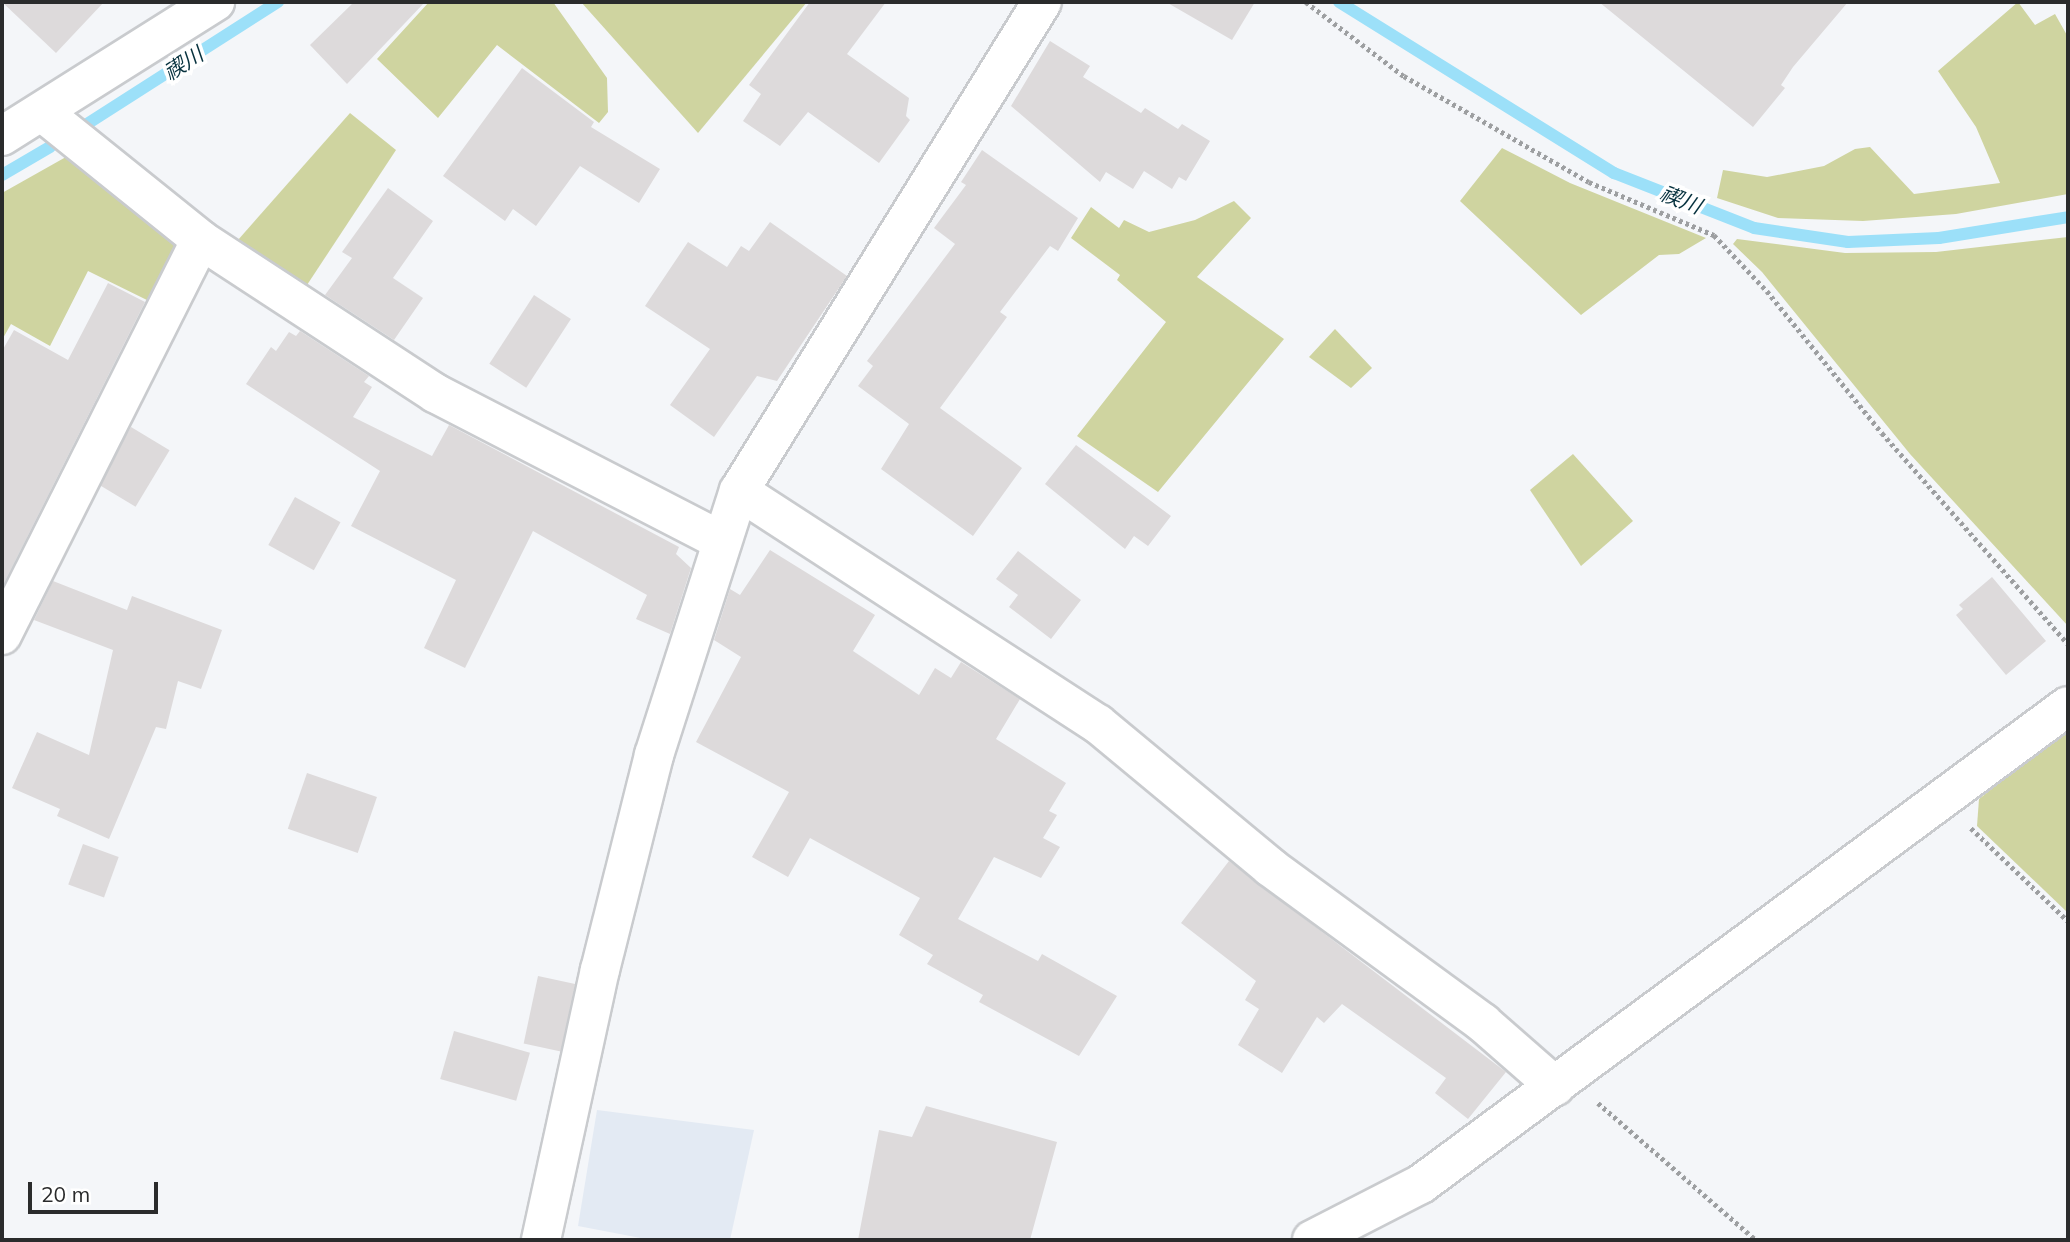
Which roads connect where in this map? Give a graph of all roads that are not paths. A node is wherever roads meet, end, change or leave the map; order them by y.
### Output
1 (215, 2) edge
2 (1042, 2) edge
3 (42, 112) junction
4 (2, 136) edge
5 (201, 240) junction
6 (739, 491) junction
7 (722, 541) junction
8 (2, 635) edge
9 (2068, 706) edge
10 (1562, 1082) junction
11 (541, 1240) edge
12 (1312, 1240) edge

1 - 3 street
2 - 6 street
3 - 4 street
3 - 5 street
5 - 7 street
5 - 8 street
6 - 7 street
6 - 10 street
7 - 11 street
9 - 10 street
10 - 12 street

